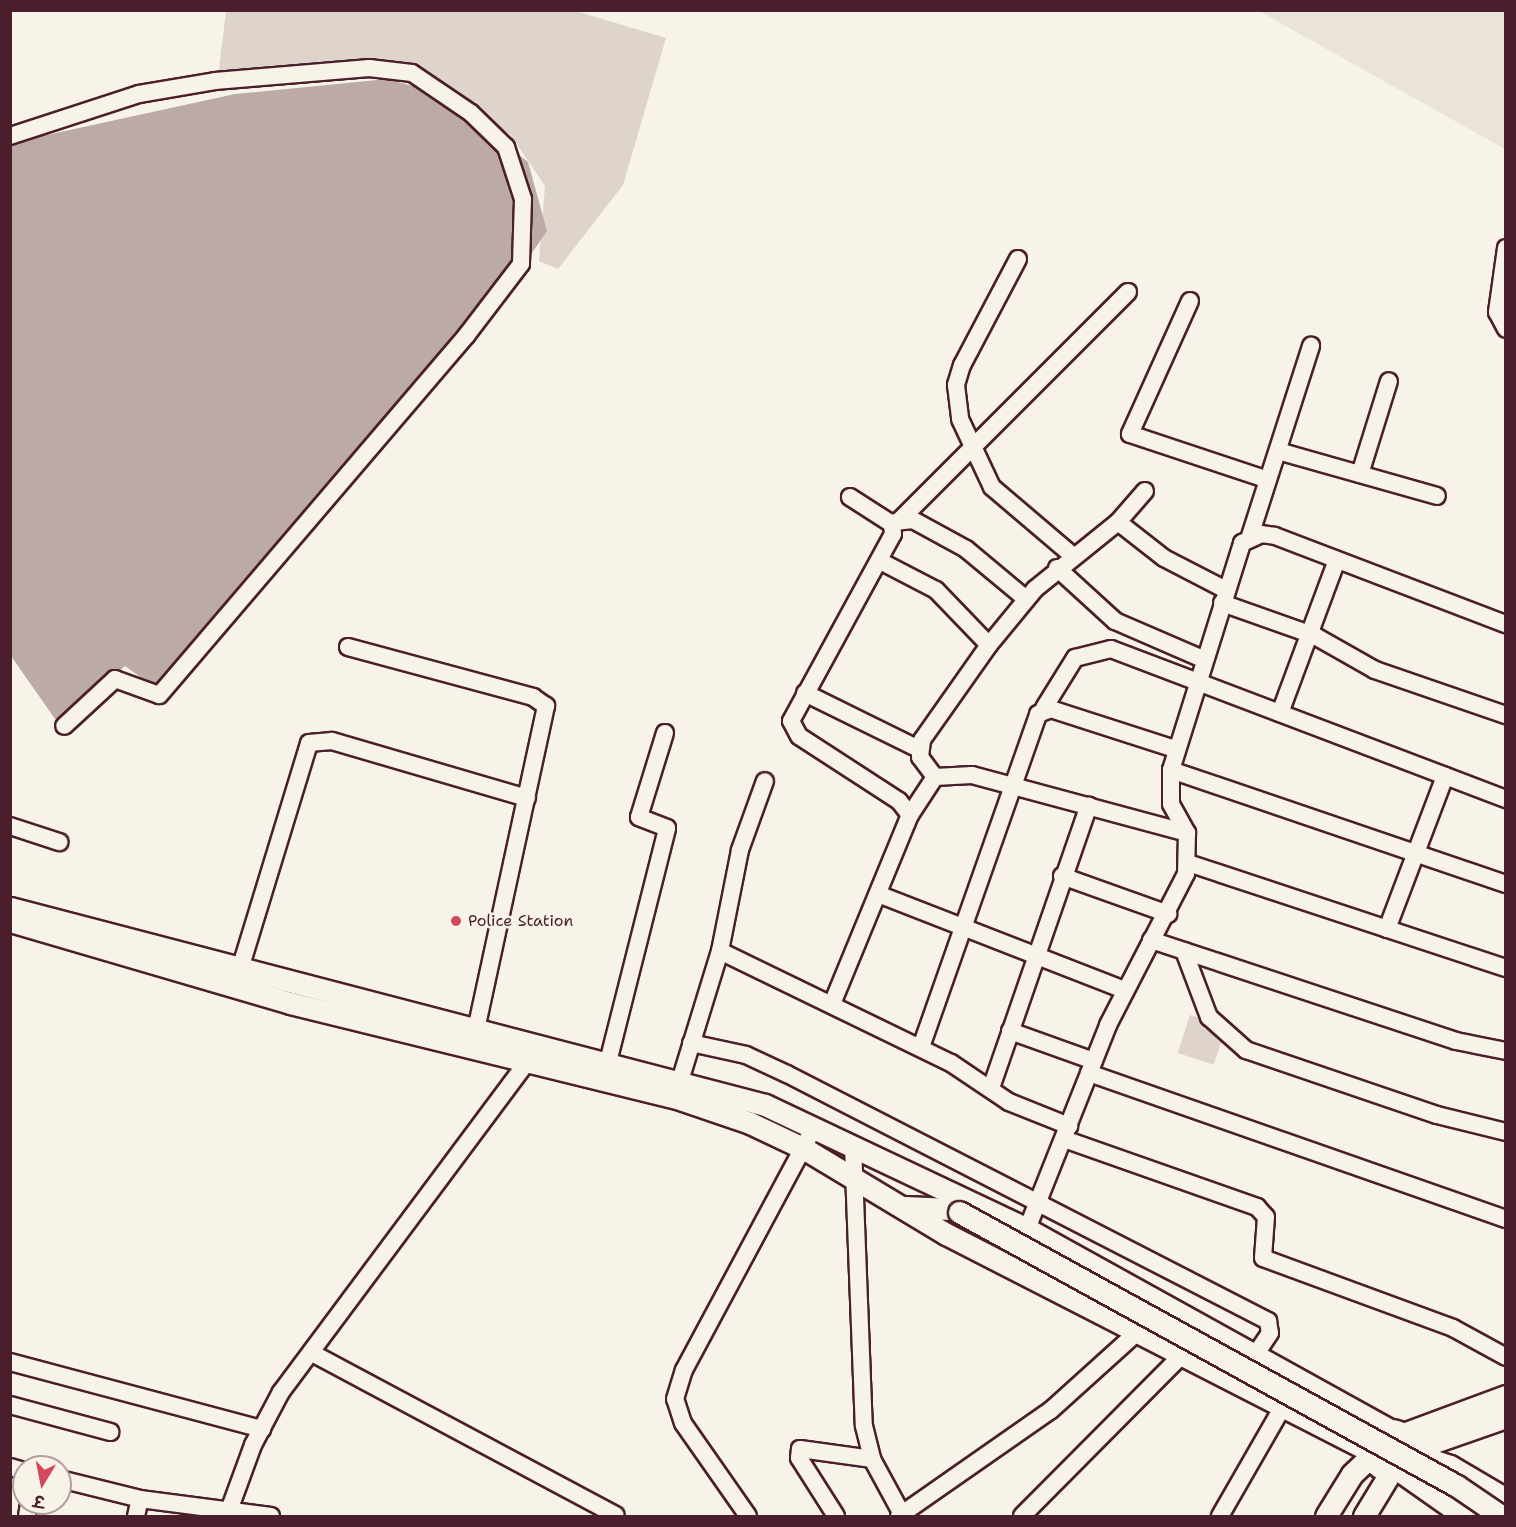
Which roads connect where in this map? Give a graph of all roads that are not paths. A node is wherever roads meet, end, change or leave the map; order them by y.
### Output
1 (10, 136) edge
2 (1506, 248) edge
3 (1018, 259) dead end
4 (1128, 292) dead end
5 (1190, 301) dead end
6 (1506, 329) edge
7 (1311, 346) dead end
8 (1389, 381) dead end
9 (971, 447) junction
10 (1278, 451) junction
11 (1360, 474) junction
12 (1268, 480) junction
13 (1145, 491) dead end
14 (1437, 496) dead end
15 (850, 497) dead end
16 (896, 522) junction
17 (1118, 522) junction
18 (1250, 536) junction
19 (1073, 556) junction
20 (1336, 560) junction
21 (880, 561) junction
22 (1057, 567) junction
23 (1224, 596) junction
24 (1026, 599) junction
25 (1506, 624) edge
26 (1309, 634) junction
27 (989, 645) junction
28 (348, 647) dead end
29 (1203, 659) junction
30 (1196, 681) junction
31 (805, 693) junction
32 (1044, 708) junction
33 (1280, 713) junction
34 (1506, 715) edge
35 (64, 726) dead end
36 (665, 733) dead end
37 (919, 749) junction
38 (1175, 749) junction
39 (1171, 770) junction
40 (1444, 776) junction
41 (935, 777) junction
42 (765, 781) dead end
43 (1014, 784) junction
44 (1505, 796) edge
45 (527, 798) junction
46 (1089, 804) junction
47 (910, 814) junction
48 (10, 826) edge
49 (1187, 833) junction
50 (59, 842) dead end
51 (1416, 853) junction
52 (1188, 863) junction
53 (1062, 876) junction
54 (1506, 884) edge
55 (878, 894) junction
56 (10, 908) edge
57 (1168, 914) junction
58 (10, 921) edge
59 (961, 927) junction
60 (1388, 929) junction
61 (1151, 940) junction
62 (720, 951) junction
63 (1184, 951) junction
64 (1035, 957) junction
65 (1506, 968) edge
66 (240, 969) junction
67 (1124, 990) junction
68 (832, 1004) junction
69 (407, 1022) junction
70 (476, 1030) junction
71 (1010, 1031) junction
72 (691, 1043) junction
73 (921, 1047) junction
74 (1506, 1051) edge
75 (534, 1052) junction
76 (608, 1062) junction
77 (1092, 1067) junction
78 (678, 1088) junction
79 (991, 1088) junction
80 (815, 1127) junction
81 (1066, 1132) junction
82 (1506, 1132) edge
83 (853, 1145) junction
84 (803, 1148) junction
85 (912, 1173) junction
86 (853, 1178) junction
87 (1039, 1202) junction
88 (900, 1207) junction
89 (955, 1210) junction
90 (1506, 1219) edge
91 (1027, 1229) junction
92 (1166, 1304) junction
93 (1136, 1333) junction
94 (312, 1353) junction
95 (1256, 1354) junction
96 (1506, 1357) edge
97 (1179, 1358) junction
98 (10, 1362) edge
99 (1506, 1396) edge
100 (10, 1405) edge
101 (1281, 1410) junction
102 (1506, 1417) edge
103 (262, 1429) junction
104 (110, 1432) dead end
105 (1400, 1451) junction
106 (1371, 1454) junction
107 (872, 1459) junction
108 (72, 1482) edge
109 (140, 1499) junction
110 (1506, 1499) edge
111 (228, 1513) edge
112 (615, 1515) dead end
113 (136, 1516) edge
114 (271, 1516) edge
115 (748, 1516) edge
116 (836, 1516) edge
117 (901, 1516) edge
118 (1022, 1516) edge
119 (1220, 1516) edge
120 (1326, 1516) edge
121 (1364, 1516) edge
122 (1464, 1516) edge
123 (1501, 1516) edge

1 - 35 street
2 - 6 street
3 - 9 street
4 - 9 street
5 - 12 street
7 - 10 street
8 - 11 street
9 - 16 street
9 - 19 street
10 - 11 street
10 - 12 street
11 - 14 street
12 - 18 street
13 - 17 street
15 - 16 street
16 - 21 street
16 - 24 street
17 - 19 street
17 - 23 street
18 - 20 street
18 - 23 street
19 - 22 street
20 - 25 street
20 - 26 street
21 - 27 street
21 - 31 street
22 - 24 street
22 - 29 street
23 - 26 street
23 - 29 street
24 - 27 street
26 - 33 street
26 - 34 street
27 - 37 street
28 - 45 street
29 - 30 street
30 - 32 street
30 - 33 street
30 - 38 street
31 - 37 street
31 - 47 street
32 - 38 street
32 - 43 street
33 - 40 street
36 - 76 street
37 - 41 street
38 - 39 street
39 - 49 street
39 - 51 street
40 - 44 street
40 - 51 street
41 - 43 street
41 - 47 street
42 - 62 street
43 - 46 street
43 - 59 street
45 - 66 street
45 - 70 street
46 - 49 street
46 - 53 street
47 - 55 street
48 - 50 street
49 - 52 street
51 - 54 street
51 - 60 street
52 - 57 street
52 - 60 street
53 - 57 street
53 - 64 street
55 - 59 street
55 - 68 street
56 - 66 main road
57 - 61 street
58 - 69 main road
59 - 64 street
59 - 73 street
60 - 65 street
61 - 63 street
61 - 67 street
62 - 68 street
62 - 72 street
63 - 74 street
63 - 82 street
64 - 67 street
64 - 71 street
66 - 69 main road
67 - 77 street
68 - 73 street
69 - 70 main road
69 - 75 main road
70 - 75 main road
71 - 77 street
71 - 79 street
72 - 78 street
72 - 87 street
73 - 79 street
75 - 76 main road
75 - 78 main road
75 - 94 street
76 - 78 main road
77 - 81 street
77 - 90 street
78 - 80 main road
78 - 84 main road
79 - 81 street
80 - 83 main road
80 - 84 street
81 - 87 street
81 - 96 street
83 - 85 main road
83 - 86 street
84 - 86 main road
84 - 115 street
85 - 89 main road
85 - 91 main road
86 - 88 main road
86 - 107 street
87 - 91 street
87 - 95 street
88 - 89 main road
88 - 93 main road
89 - 123 main road, bridge
91 - 92 main road
92 - 93 street
92 - 95 main road
93 - 97 main road
93 - 117 street
94 - 103 street
94 - 112 street
95 - 105 main road
97 - 101 main road
97 - 118 street
98 - 103 street
99 - 105 main road
100 - 104 street
101 - 106 main road
101 - 119 street
102 - 105 main road
103 - 111 street
105 - 106 main road
105 - 106 main road
105 - 110 main road
105 - 121 main road
105 - 122 main road
106 - 120 main road
107 - 116 street
107 - 117 street
108 - 109 street
109 - 111 street
109 - 113 street
111 - 114 street

